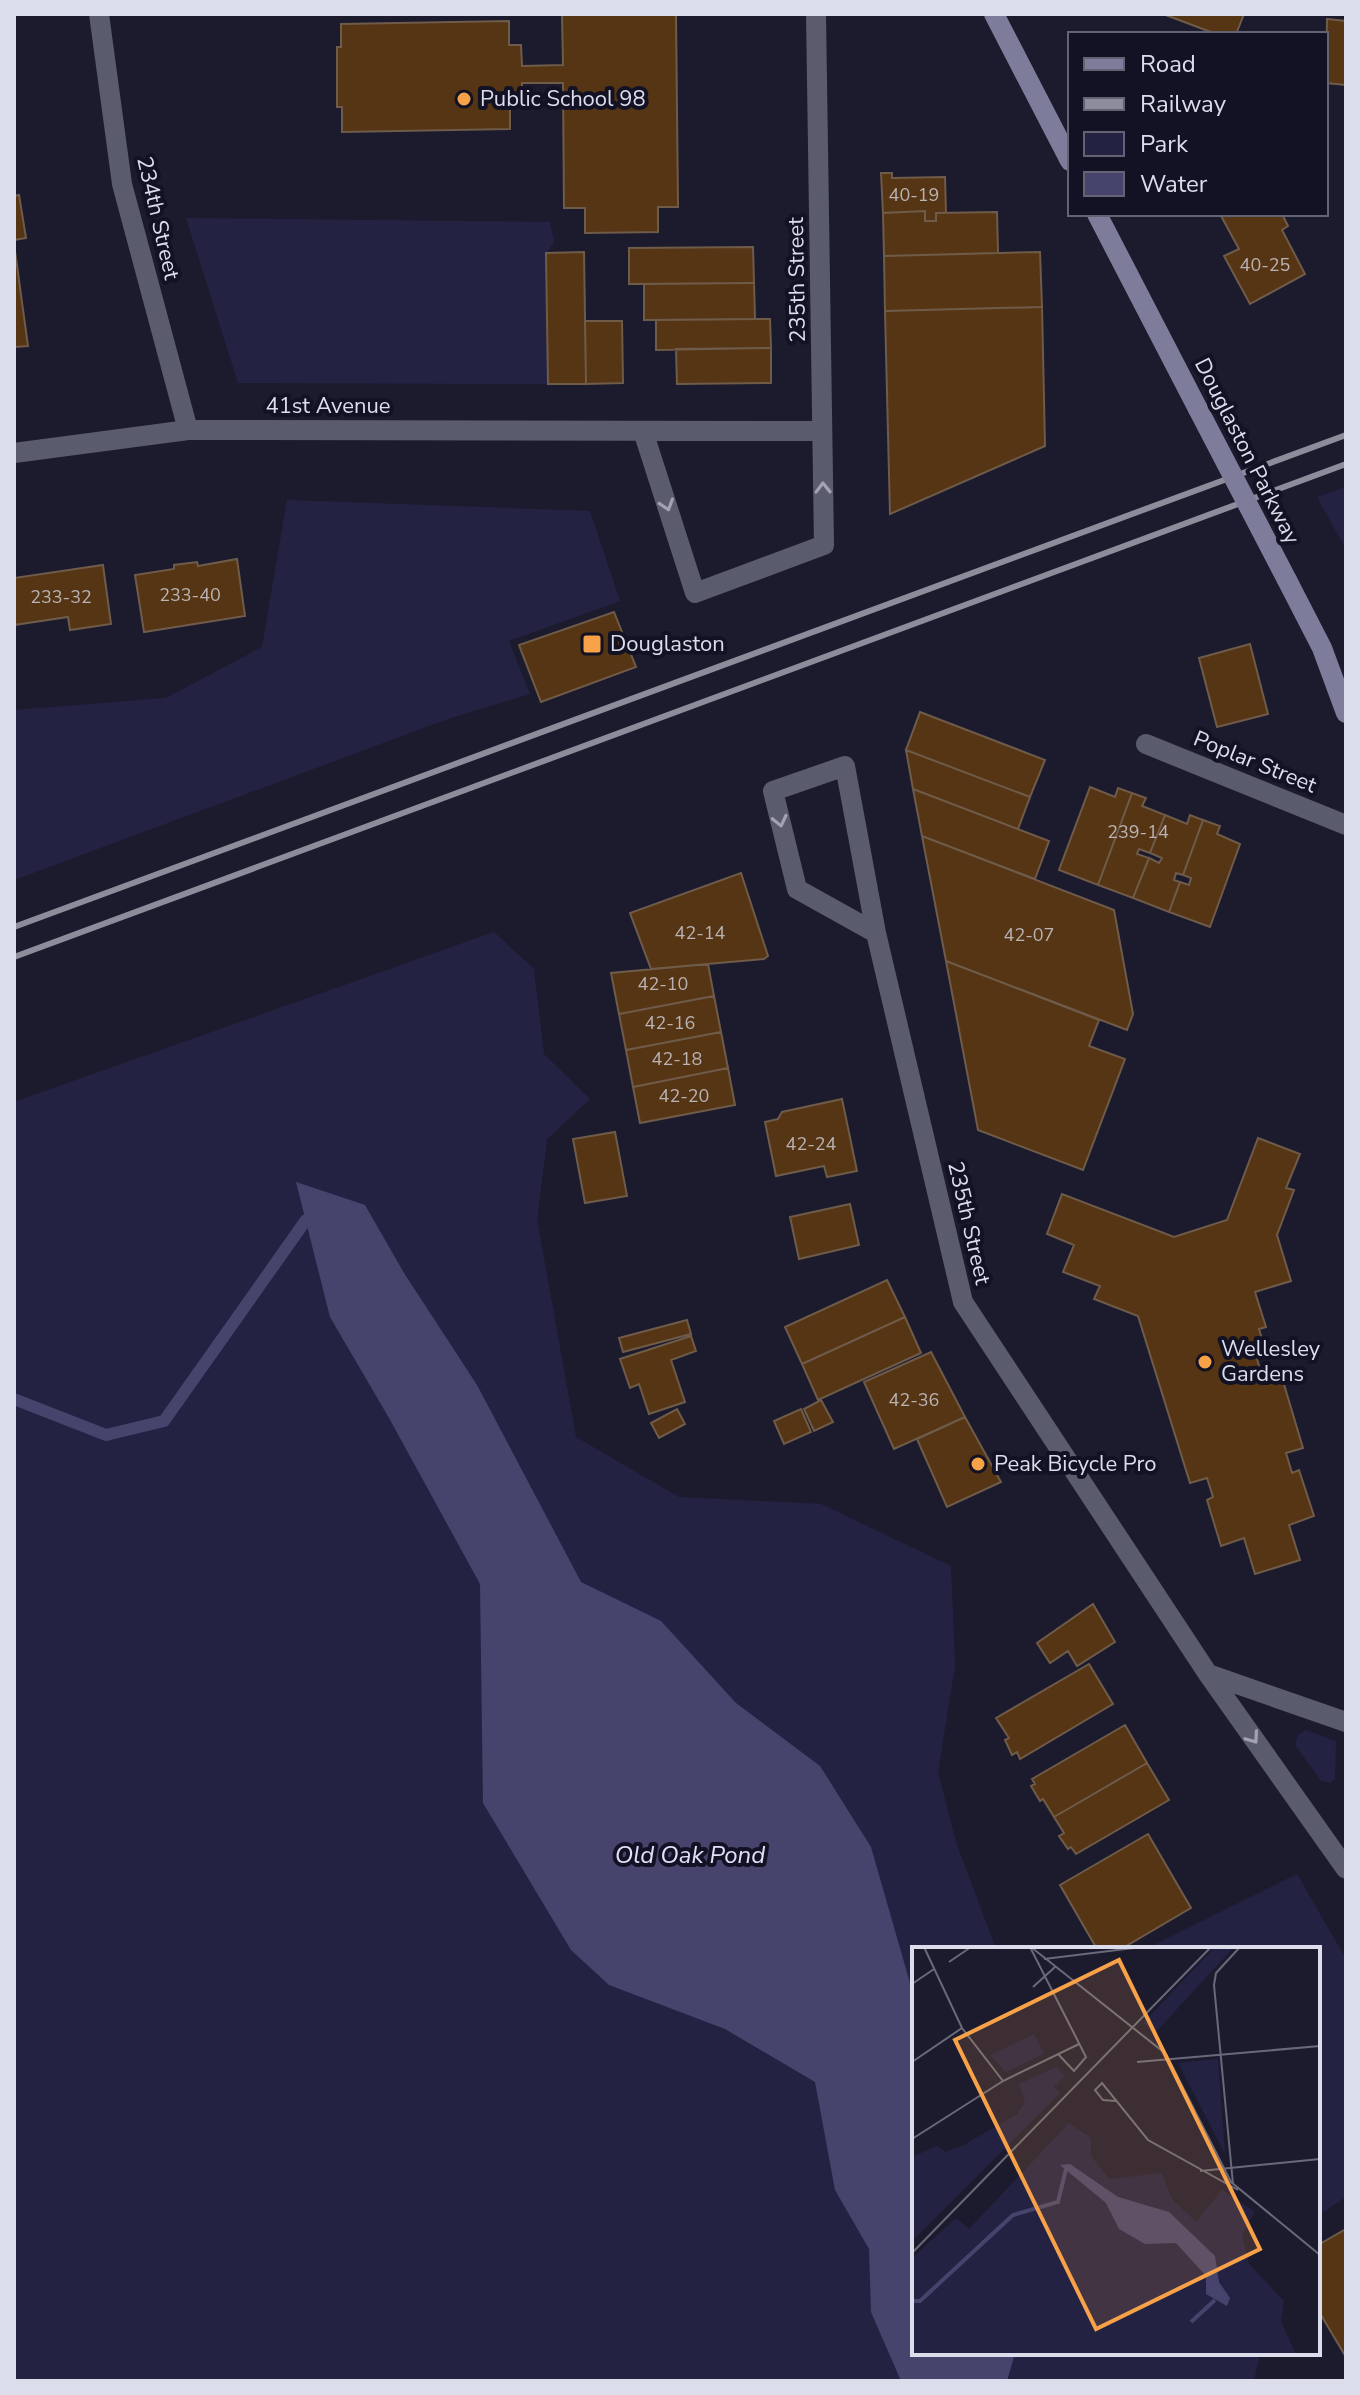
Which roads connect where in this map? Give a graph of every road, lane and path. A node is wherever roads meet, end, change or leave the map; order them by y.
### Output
1 (99, 14) edge
2 (816, 14) edge
3 (994, 14) edge
4 (1068, 157) edge
5 (1098, 216) edge
6 (188, 430) junction
7 (643, 431) junction
8 (822, 431) junction
9 (14, 453) edge
10 (1346, 713) edge
11 (1146, 744) dead end
12 (1346, 825) edge
13 (876, 933) junction
14 (1208, 1674) junction
15 (1346, 1722) edge
16 (1346, 1869) edge

1 - 6 street, 234th Street
2 - 8 street, 235th Street
3 - 4 main road
5 - 10 main road, Douglaston Parkway, bridge
6 - 7 street, 41st Avenue
6 - 9 street, 41st Avenue
7 - 8 street, 41st Avenue
7 -> 8 street, 235th Street
11 - 12 street, Poplar Street
13 -> 13 street, 235th Street
13 - 14 street, 235th Street
14 - 15 street
14 -> 16 street

